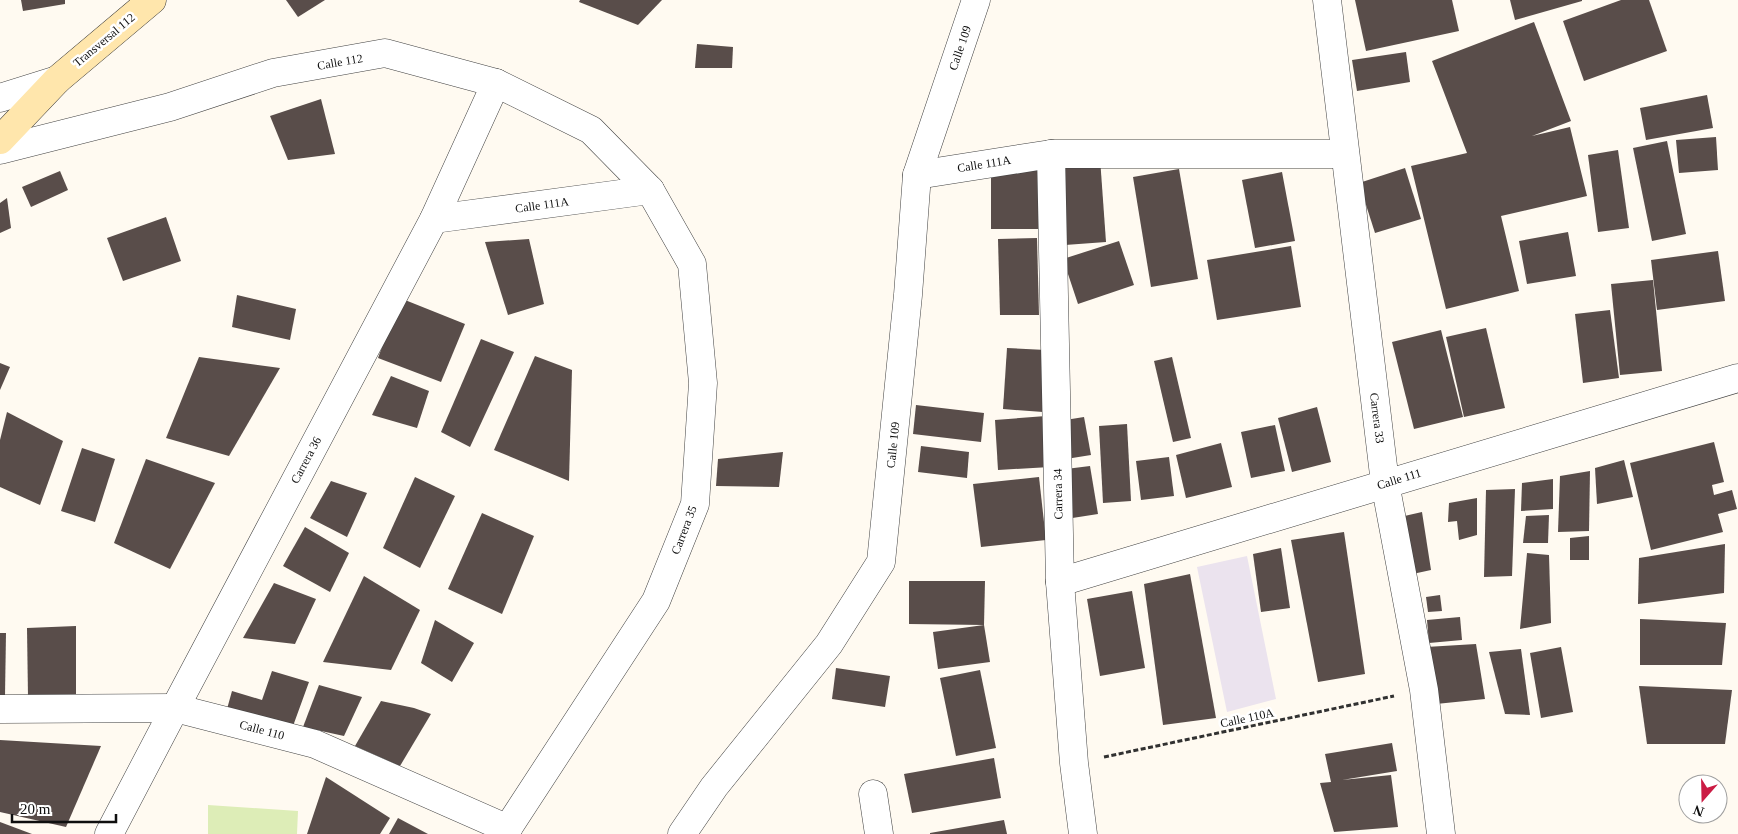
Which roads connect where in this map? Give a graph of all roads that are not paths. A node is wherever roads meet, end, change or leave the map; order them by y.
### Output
1 (152, 0) edge
2 (976, 0) edge
3 (1327, 0) edge
4 (57, 80) junction
5 (496, 84) junction
6 (0, 98) edge
7 (0, 140) edge
8 (0, 150) edge
9 (1051, 154) junction
10 (1345, 154) junction
11 (917, 175) junction
12 (650, 190) junction
13 (434, 220) junction
14 (1738, 378) edge
15 (1386, 483) junction
16 (1060, 582) junction
17 (175, 708) junction
18 (0, 709) edge
19 (873, 794) dead end
20 (506, 832) edge
21 (110, 834) edge
22 (682, 834) edge
23 (879, 834) edge
24 (1083, 834) edge
25 (1441, 834) edge

1 - 4 main road, Transversal 112
2 - 11 street, Calle 109
3 - 10 street, Carrera 33
4 - 6 street
4 - 7 main road, Transversal 112
5 - 8 street, Calle 112
5 - 12 street, Calle 112
5 - 13 street, Carrera 36
9 - 10 street, Calle 111A
9 - 11 street, Calle 111A
9 - 16 street, Carrera 34
10 - 15 street, Carrera 33
11 - 22 street, Calle 109
12 - 13 street, Calle 111A
12 - 20 street, Carrera 35
13 - 17 street, Carrera 36
14 - 15 street, Calle 111
15 - 16 street, Calle 111
15 - 25 street, Carrera 33
16 - 24 street, Carrera 34
17 - 18 street, Calle 110
17 - 20 street, Calle 110
17 - 21 street, Carrera 36
19 - 23 street

